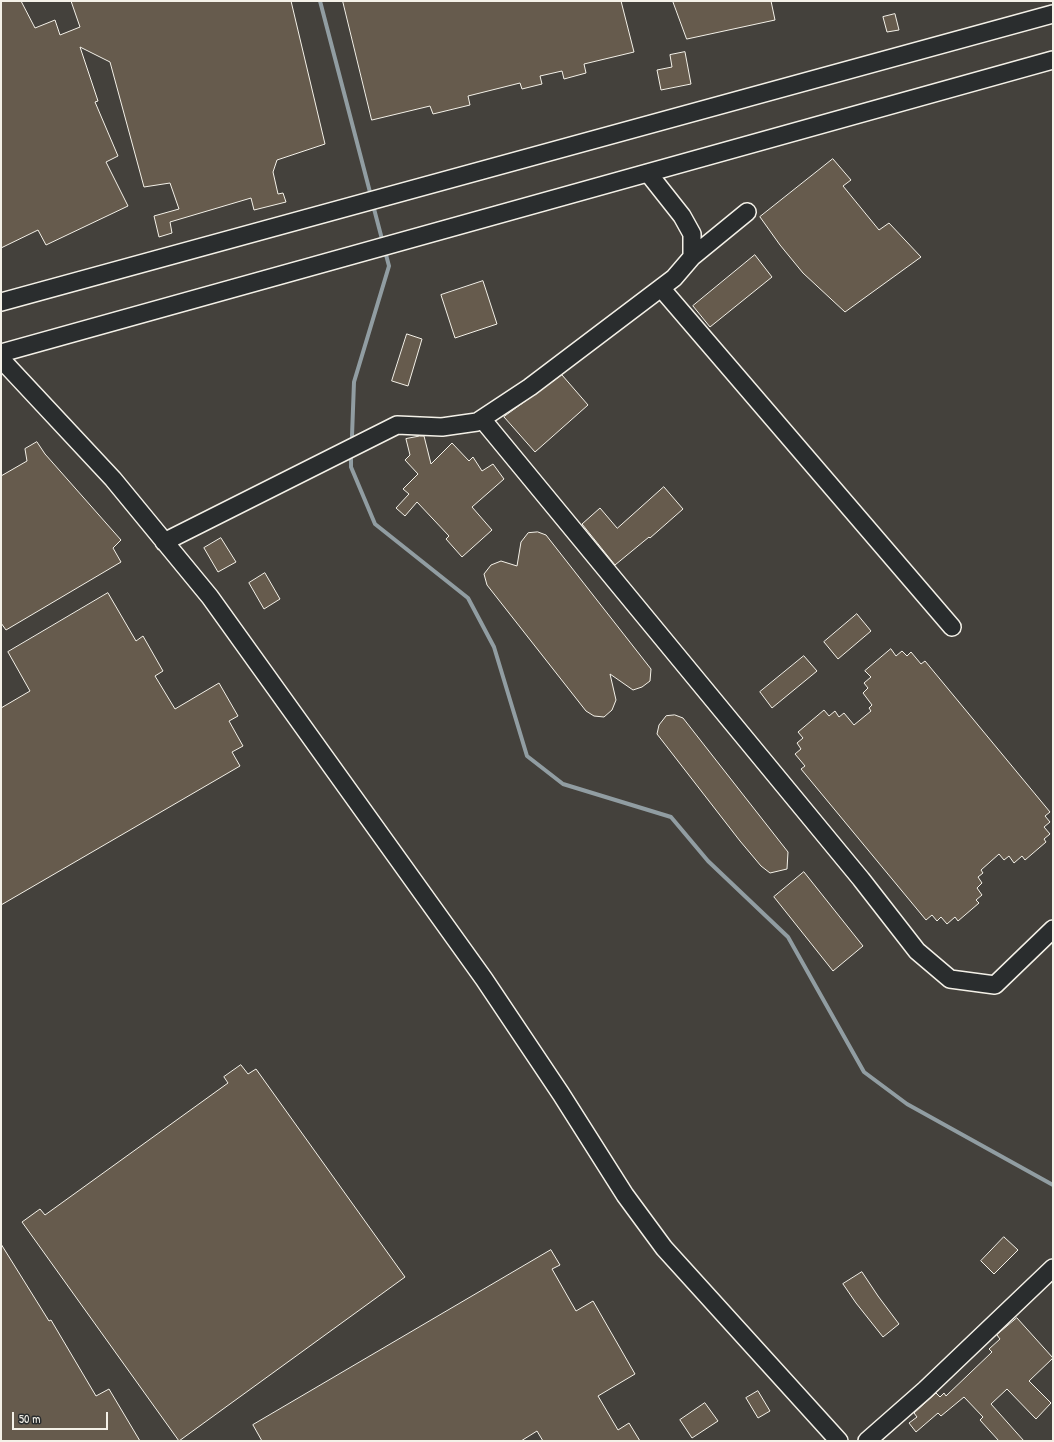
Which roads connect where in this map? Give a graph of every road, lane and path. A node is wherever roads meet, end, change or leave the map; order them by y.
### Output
1 (1053, 14) edge
2 (1053, 60) edge
3 (648, 173) junction
4 (747, 212) dead end
5 (692, 256) junction
6 (661, 288) junction
7 (1, 302) edge
8 (1, 353) edge
9 (1, 359) edge
10 (482, 419) junction
11 (164, 542) junction
12 (952, 626) dead end
13 (1053, 929) edge
14 (1053, 1268) edge
15 (839, 1441) edge
16 (867, 1441) edge

1 - 7 street
2 - 3 street
3 - 5 street
3 - 8 street
4 - 5 street
5 - 6 street
6 - 10 street
6 - 12 street
9 - 11 street
10 - 11 street
10 - 13 street
11 - 15 street
14 - 16 street

